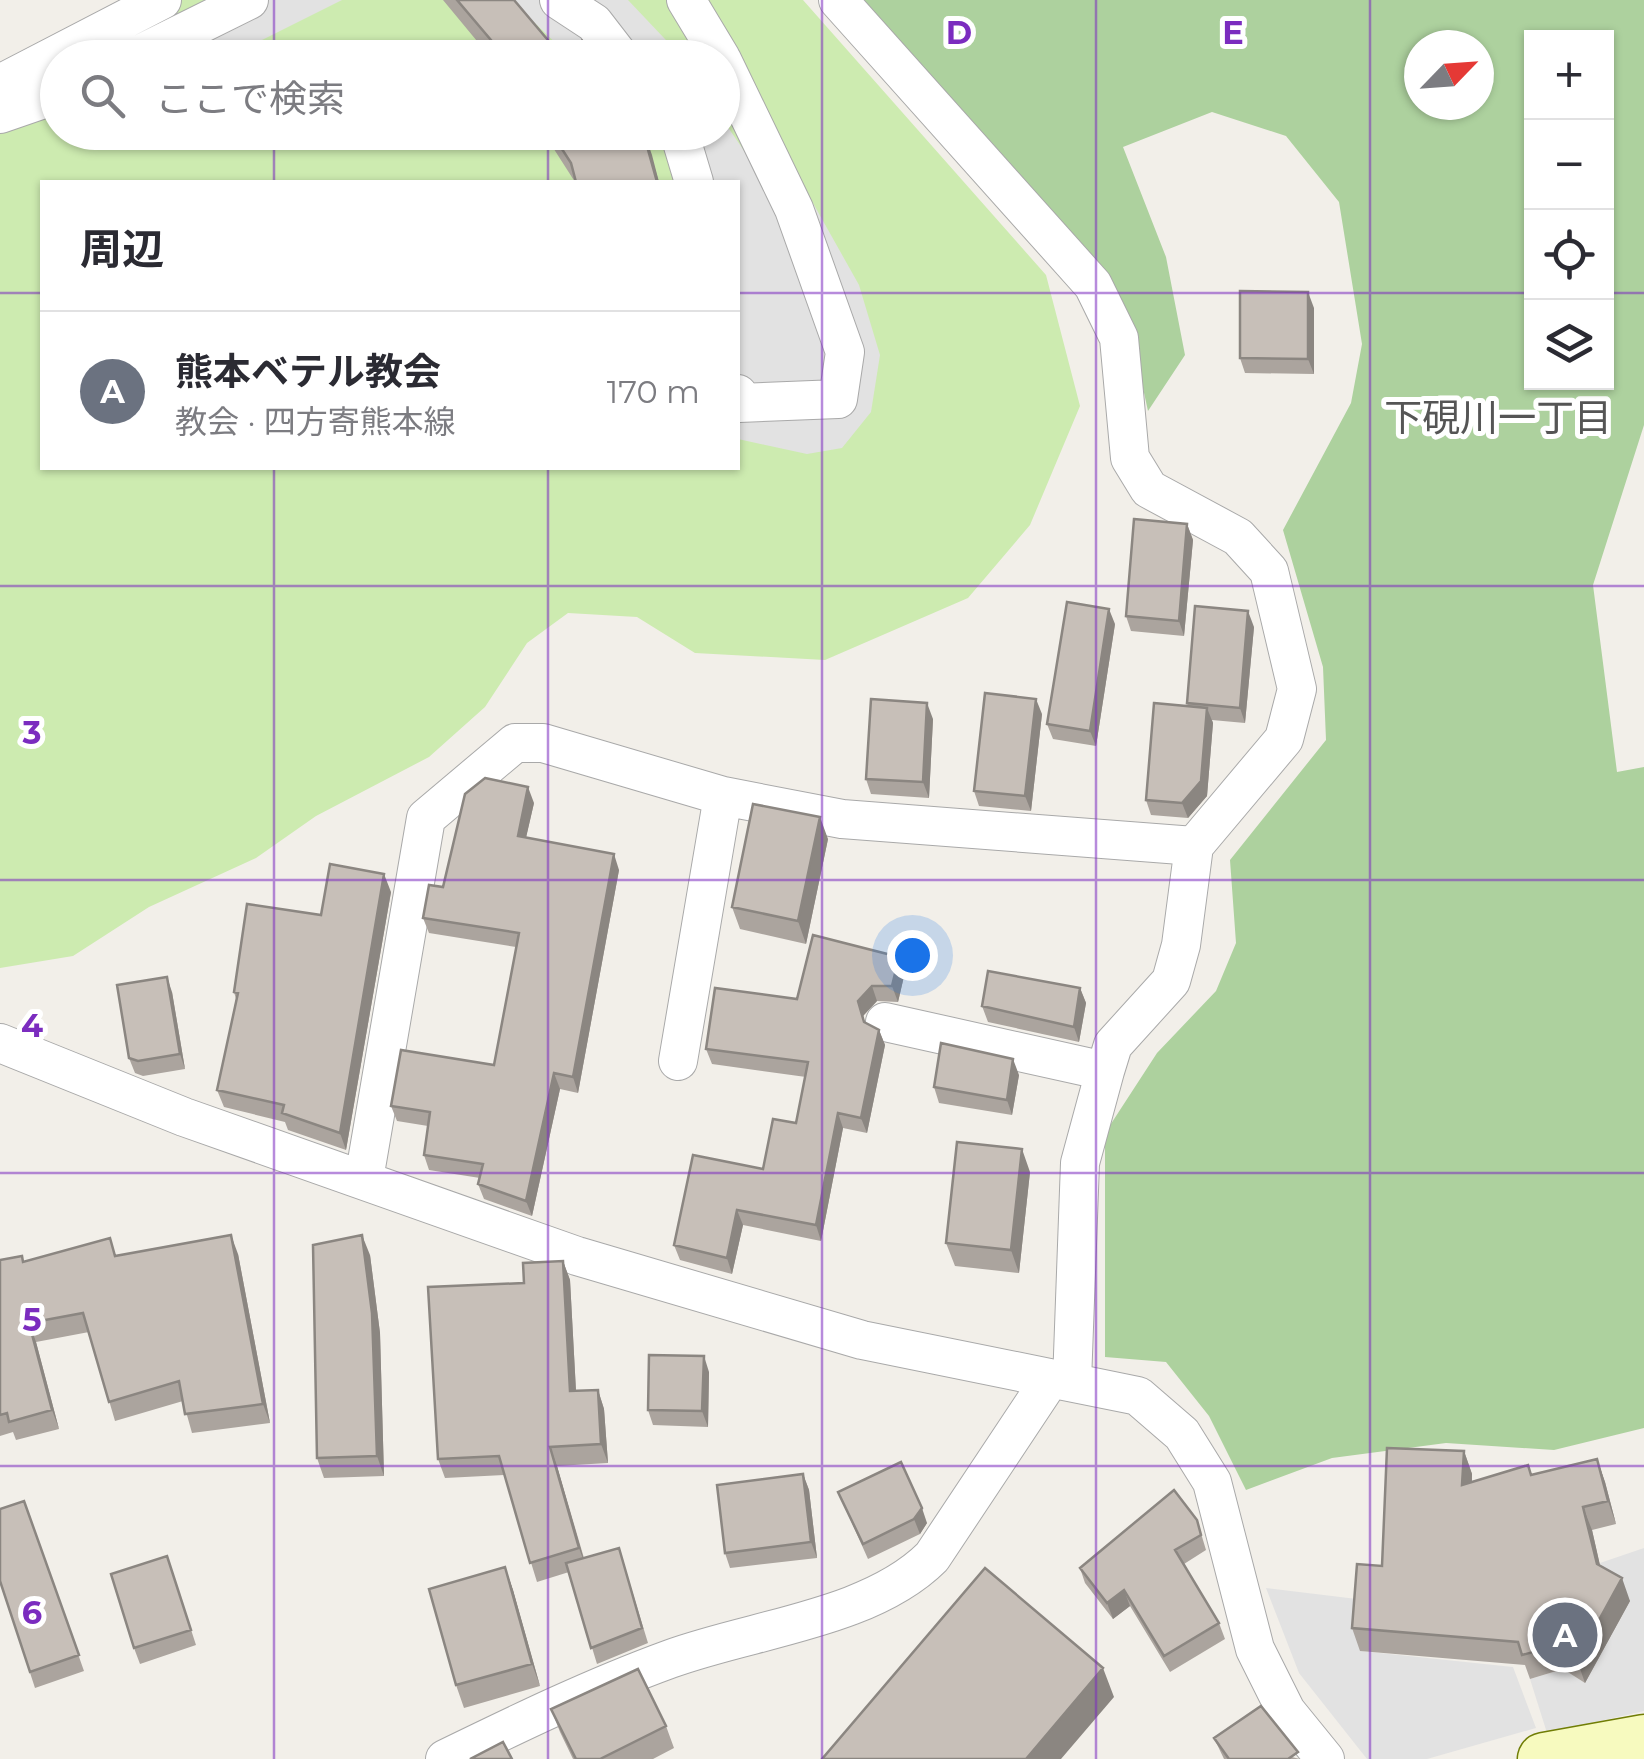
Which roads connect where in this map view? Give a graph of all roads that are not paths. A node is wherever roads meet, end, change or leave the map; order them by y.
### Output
1 (162, 0) edge
2 (249, 0) edge
3 (560, 0) edge
4 (686, 0) edge
5 (838, 0) edge
6 (85, 40) edge
7 (168, 40) edge
8 (607, 40) edge
9 (710, 40) edge
10 (40, 63) edge
11 (0, 84) edge
12 (740, 96) edge
13 (40, 100) edge
14 (0, 114) edge
15 (684, 150) edge
16 (693, 180) edge
17 (740, 404) edge
18 (723, 796) junction
19 (1194, 846) junction
20 (886, 1022) dead end
21 (0, 1044) edge
22 (678, 1062) dead end
23 (1105, 1071) junction
24 (364, 1180) junction
25 (1060, 1381) junction
26 (1626, 1748) edge
27 (445, 1759) edge
28 (1325, 1759) edge
29 (1544, 1759) edge

1 - 6 street
2 - 7 street
3 - 8 street
4 - 9 street
5 - 19 street
10 - 11 street
12 - 17 street
13 - 14 street
15 - 16 street
18 - 19 street
18 - 22 street
18 - 24 street
19 - 23 street
20 - 23 street
21 - 24 street
23 - 25 street
24 - 25 street
25 - 27 street
25 - 28 street
26 - 29 main road

